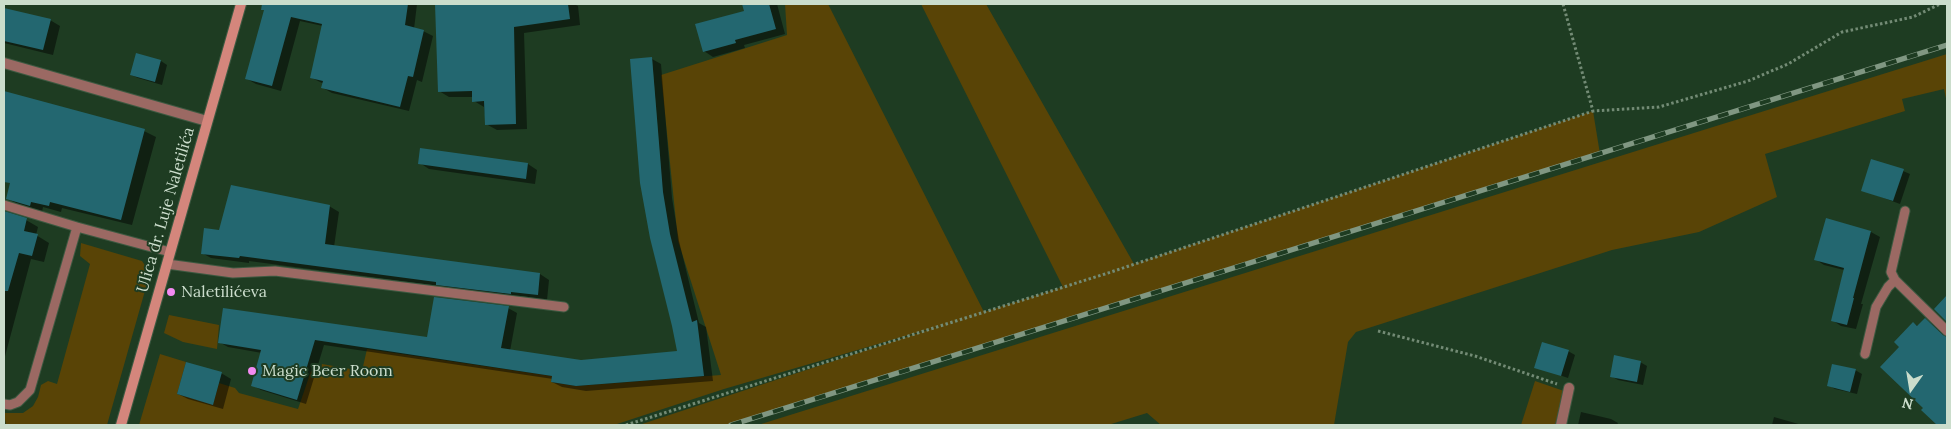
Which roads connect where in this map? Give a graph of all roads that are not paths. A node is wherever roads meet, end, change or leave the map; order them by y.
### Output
1 (241, 4) edge
2 (4, 63) edge
3 (207, 122) junction
4 (4, 205) edge
5 (1905, 211) dead end
6 (77, 227) junction
7 (170, 252) junction
8 (167, 264) junction
9 (1895, 280) junction
10 (564, 307) dead end
11 (1947, 331) edge
12 (1865, 354) dead end
13 (1569, 388) road end
14 (4, 404) edge
15 (121, 425) edge
16 (1561, 425) edge

1 - 3 main road, Ulica dr. Luje Naletilića
2 - 3 street
3 - 7 main road, Ulica dr. Luje Naletilića
4 - 6 lane
5 - 9 lane
6 - 7 lane
6 - 14 lane
7 - 8 main road, Ulica dr. Luje Naletilića
8 - 10 lane
8 - 15 main road, Ulica dr. Luje Naletilića
9 - 11 lane
9 - 12 lane
13 - 16 street

